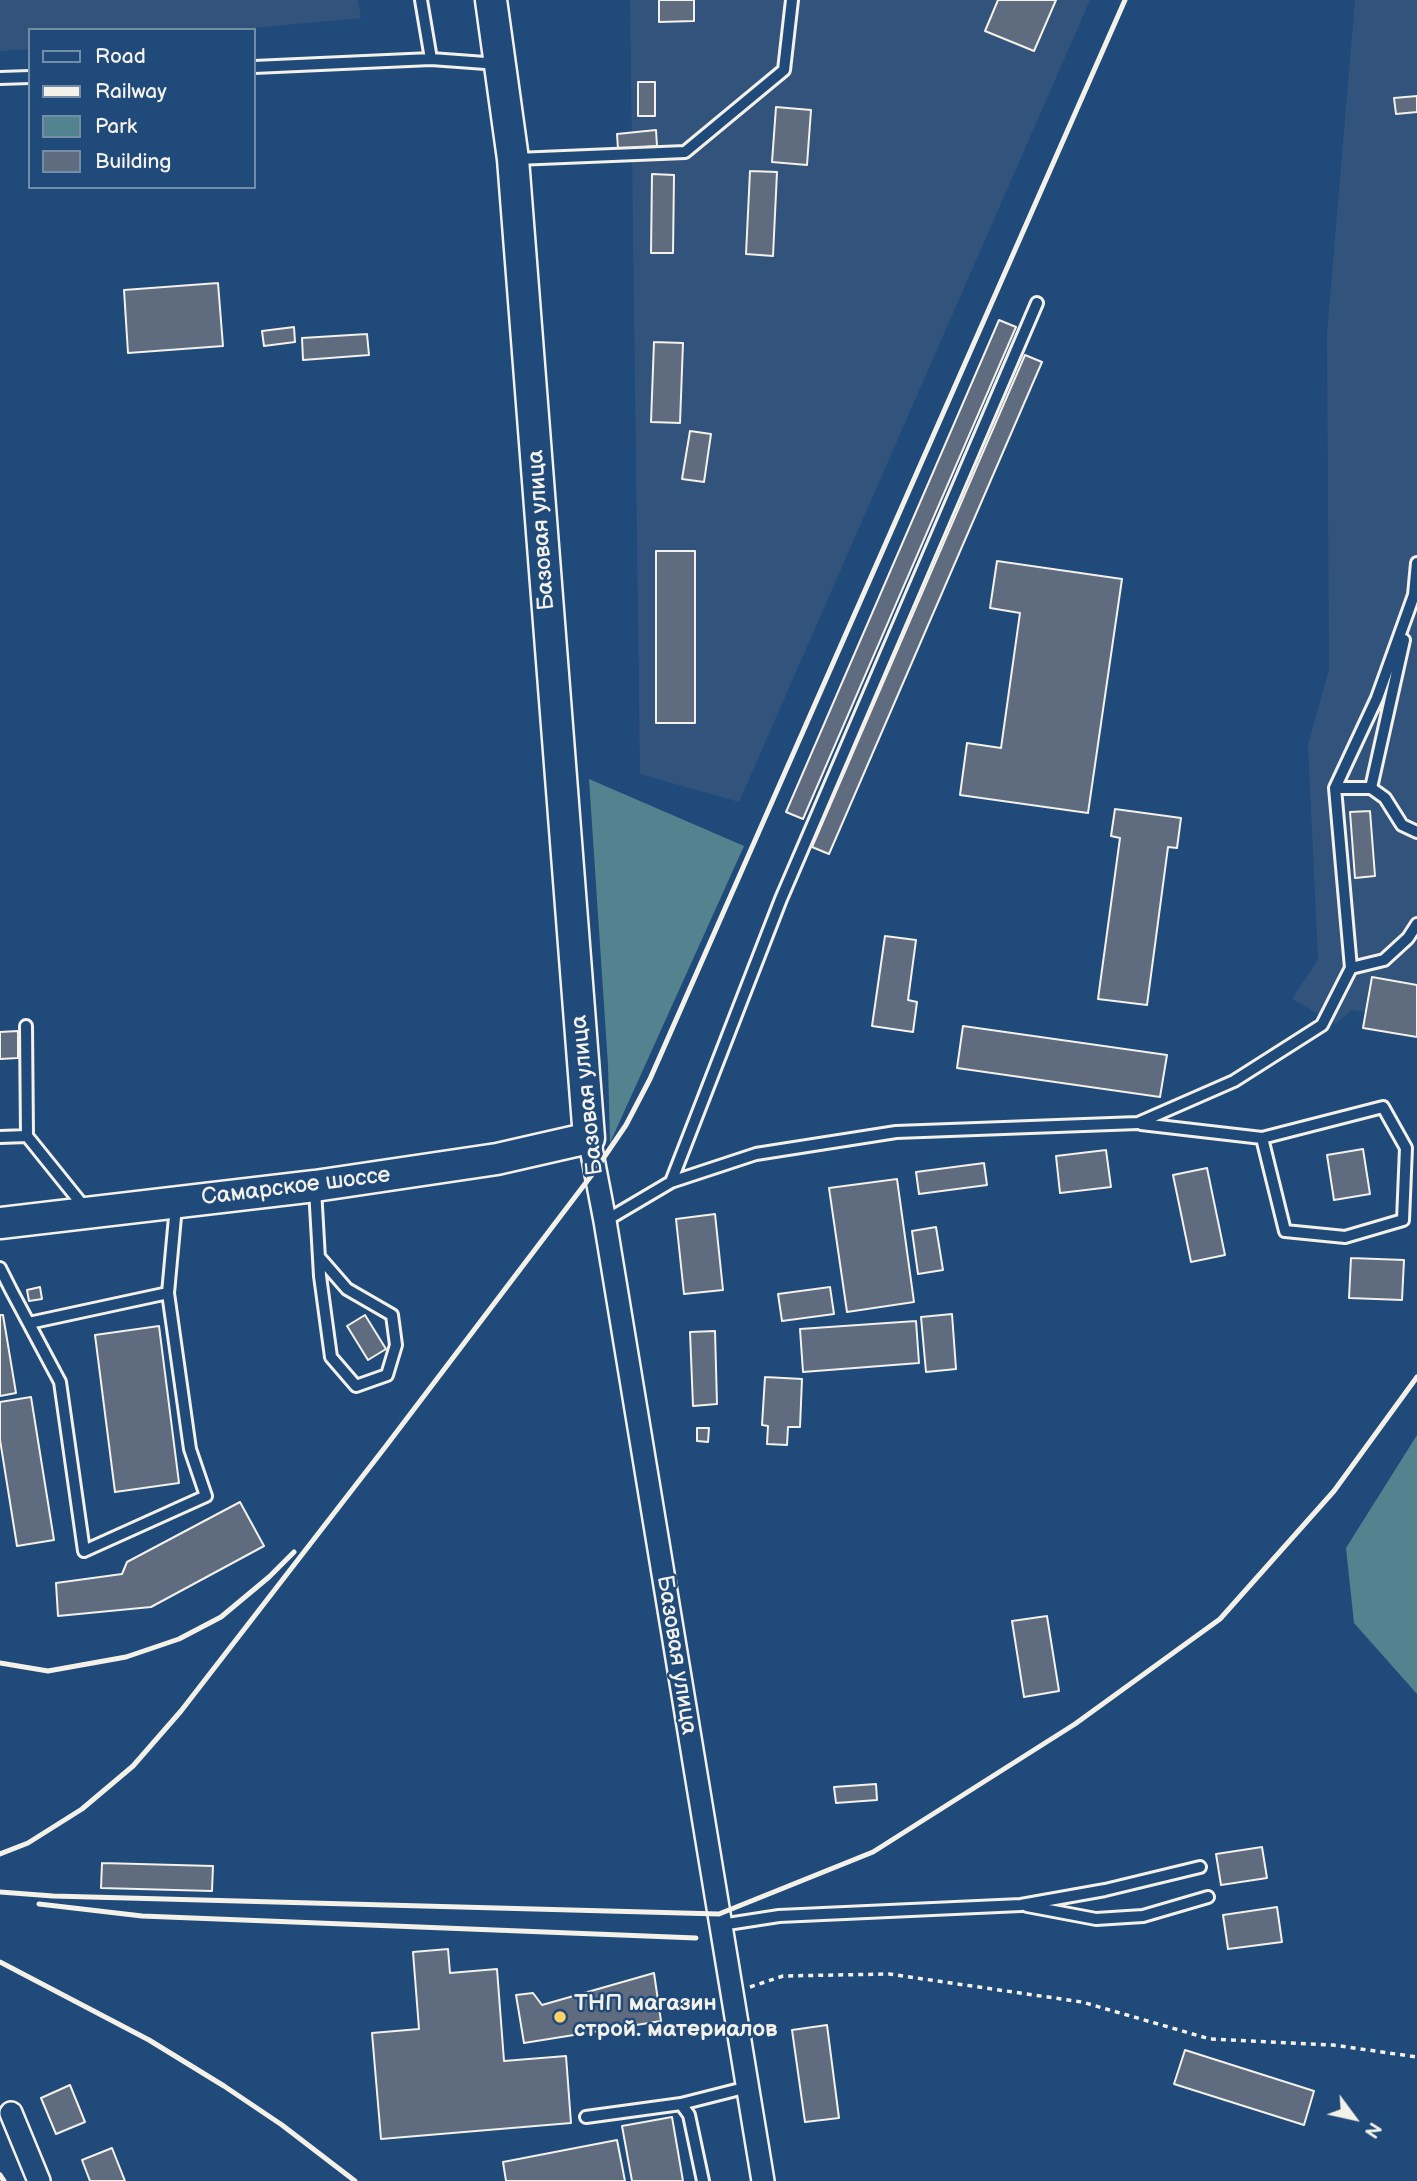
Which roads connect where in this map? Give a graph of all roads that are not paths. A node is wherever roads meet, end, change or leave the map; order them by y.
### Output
1 (421, 0) edge
2 (491, 0) edge
3 (792, 0) edge
4 (431, 59) junction
5 (501, 64) junction
6 (256, 67) edge
7 (28, 77) edge
8 (0, 78) edge
9 (513, 159) junction
10 (1037, 303) dead end
11 (1417, 563) edge
12 (1414, 595) junction
13 (1335, 788) junction
14 (1371, 788) junction
15 (1417, 831) edge
16 (1417, 924) edge
17 (1351, 968) junction
18 (26, 1026) dead end
19 (1138, 1123) junction
20 (27, 1136) junction
21 (0, 1137) edge
22 (589, 1138) junction
23 (1262, 1138) junction
24 (671, 1182) junction
25 (315, 1186) junction
26 (177, 1203) junction
27 (89, 1213) junction
28 (605, 1221) junction
29 (0, 1223) edge
30 (320, 1258) junction
31 (0, 1268) edge
32 (168, 1293) junction
33 (29, 1323) junction
34 (1200, 1867) dead end
35 (1208, 1897) dead end
36 (1021, 1905) junction
37 (721, 1925) junction
38 (748, 2087) junction
39 (681, 2104) junction
40 (11, 2113) dead end
41 (586, 2117) dead end
42 (39, 2181) edge
43 (704, 2181) edge
44 (763, 2181) edge

1 - 4 lane
2 - 5 street, Базовая улица
3 - 9 lane
4 - 5 lane
4 - 6 lane
5 - 9 street, Базовая улица
7 - 8 lane
9 - 22 street, Базовая улица
10 - 24 lane
11 - 12 lane
12 - 13 lane
12 - 14 lane
13 - 14 lane
13 - 17 lane
14 - 15 lane
16 - 17 lane
17 - 19 lane
18 - 20 lane
19 - 23 lane
19 - 24 lane
20 - 21 lane
20 - 27 lane
22 - 25 street, Самарское шоссе
22 - 28 street, Базовая улица
23 - 23 lane
24 - 28 lane
25 - 26 street, Самарское шоссе
25 - 30 lane
26 - 27 street, Самарское шоссе
26 - 32 lane
27 - 29 street, Самарское шоссе
28 - 37 street, Базовая улица
30 - 30 lane
31 - 33 lane
32 - 33 lane
32 - 33 lane
34 - 36 lane
35 - 36 lane
36 - 37 lane
37 - 38 street, Базовая улица
38 - 39 lane
38 - 44 street, Базовая улица
39 - 41 lane
39 - 43 lane
40 - 42 street

